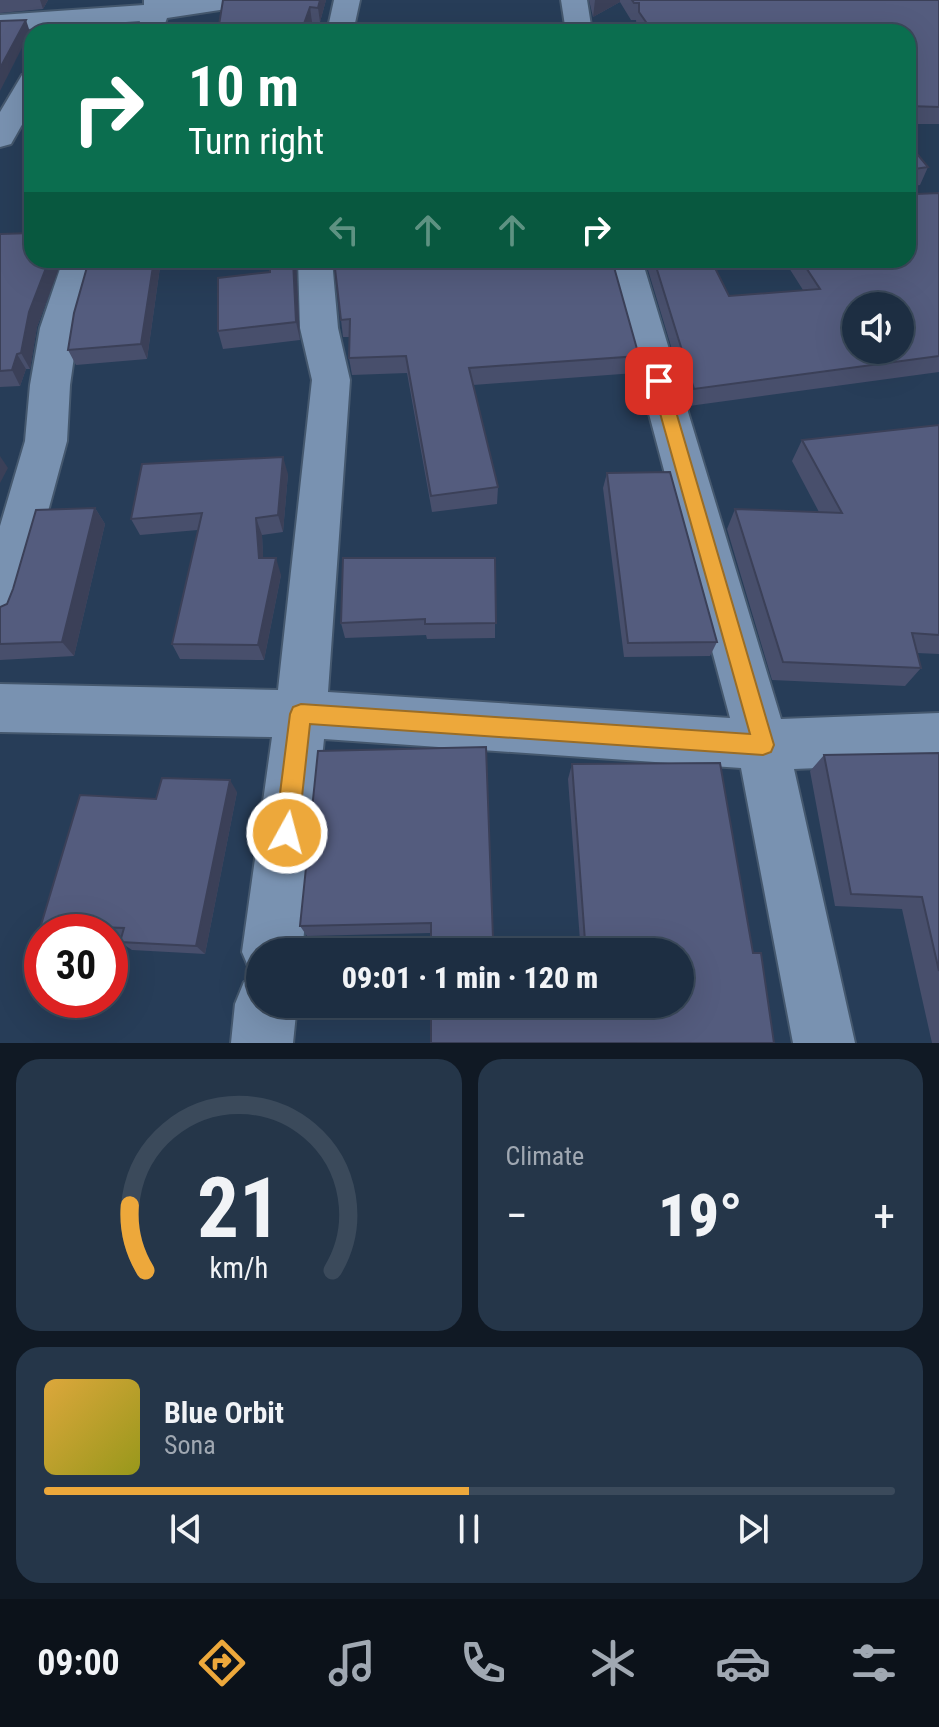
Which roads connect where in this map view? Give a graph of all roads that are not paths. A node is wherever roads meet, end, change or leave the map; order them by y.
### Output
1 (233, 0) edge
2 (347, 0) edge
3 (574, 0) edge
4 (154, 15) edge
5 (0, 23) edge
6 (64, 24) edge
7 (342, 24) edge
8 (578, 24) edge
9 (24, 95) edge
10 (0, 138) edge
11 (78, 268) edge
12 (315, 268) edge
13 (627, 268) edge
14 (0, 604) edge
15 (0, 708) edge
16 (301, 714) junction
17 (939, 738) edge
18 (763, 745) junction
19 (274, 938) edge
20 (265, 1018) edge
21 (262, 1043) edge
22 (824, 1043) edge

1 - 4 street
2 - 7 street
3 - 8 street
4 - 6 street
5 - 6 street
9 - 10 street
11 - 14 street
12 - 16 street
13 - 18 street
15 - 16 street
16 - 18 street
16 - 19 street
17 - 18 street
18 - 22 street
20 - 21 street

